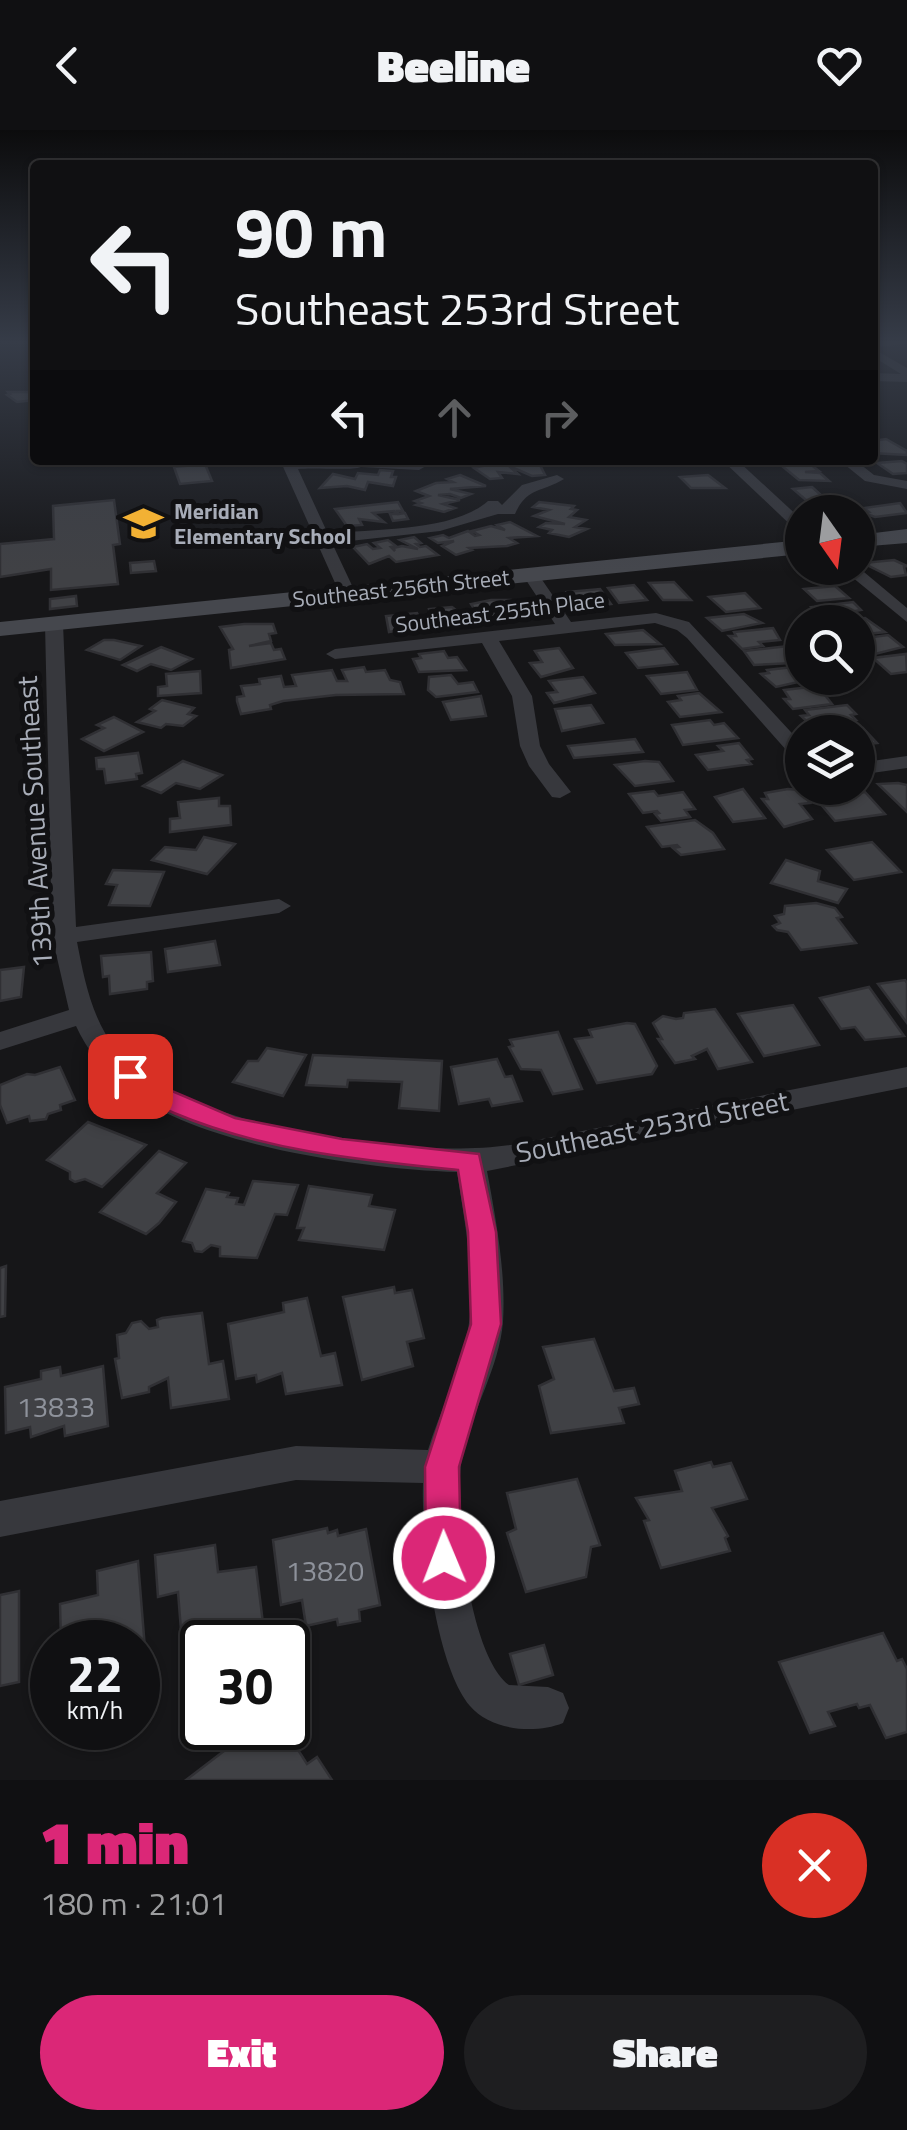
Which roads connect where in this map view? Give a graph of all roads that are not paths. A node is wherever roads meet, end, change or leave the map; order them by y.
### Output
1 (290, 465) edge
2 (408, 465) edge
3 (734, 465) edge
4 (854, 465) edge
5 (419, 466) dead end
6 (557, 479) dead end
7 (907, 484) edge
8 (785, 512) edge
9 (907, 536) edge
10 (875, 539) edge
11 (322, 540) junction
12 (785, 548) edge
13 (530, 574) junction
14 (868, 585) edge
15 (348, 594) junction
16 (907, 618) edge
17 (54, 624) junction
18 (564, 625) junction
19 (0, 629) edge
20 (488, 638) junction
21 (335, 654) dead end
22 (785, 737) edge
23 (907, 762) edge
24 (875, 766) edge
25 (560, 792) dead end
26 (279, 906) dead end
27 (64, 936) junction
28 (84, 1014) junction
29 (0, 1041) edge
30 (907, 1078) edge
31 (470, 1162) junction
32 (442, 1467) junction
33 (0, 1519) edge
34 (548, 1708) dead end

1 - 11 street
2 - 5 street
3 - 8 street
4 - 7 street
6 - 11 street
9 - 10 main road
11 - 15 street
12 - 13 main road, Southeast 256th Street
13 - 15 main road, Southeast 256th Street
13 - 18 street
14 - 16 street
15 - 17 main road, Southeast 256th Street
17 - 19 main road, Southeast 256th Street
17 - 27 street, 139th Avenue Southeast
18 - 20 street, Southeast 255th Place
18 - 22 street, Southeast 255th Place
20 - 21 street, Southeast 255th Place
20 - 25 street
23 - 24 street
26 - 27 street
27 - 28 street, 139th Avenue Southeast
28 - 29 street
28 - 31 street, Southeast 253rd Street
30 - 31 street, Southeast 253rd Street
31 - 32 street
32 - 33 street
32 - 34 street

